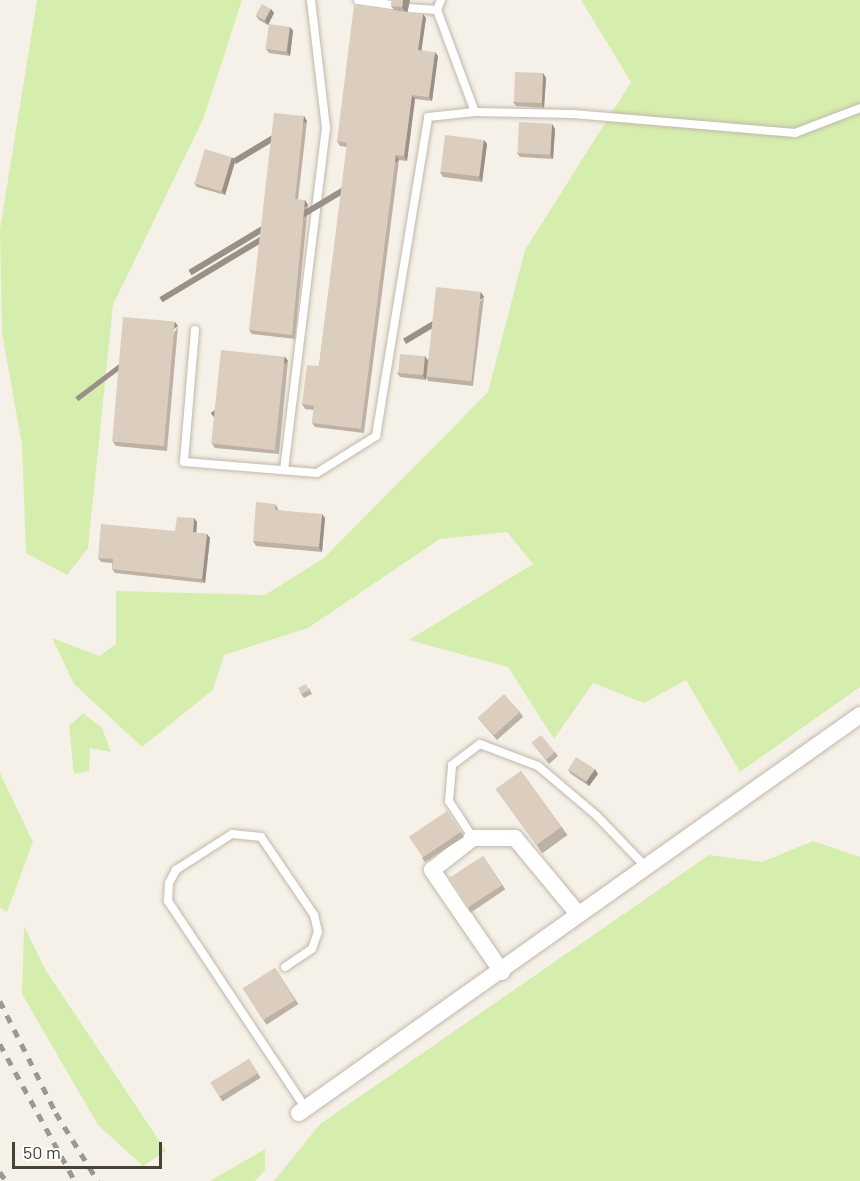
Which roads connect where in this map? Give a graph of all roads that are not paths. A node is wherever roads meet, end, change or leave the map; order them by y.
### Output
1 (311, 0) edge
2 (358, 0) edge
3 (441, 0) edge
4 (398, 6) edge
5 (408, 8) dead end
6 (437, 10) junction
7 (860, 108) edge
8 (475, 112) junction
9 (195, 330) dead end
10 (284, 470) junction
11 (860, 715) edge
12 (473, 838) junction
13 (645, 866) junction
14 (578, 914) junction
15 (285, 967) dead end
16 (502, 972) junction
17 (302, 1111) joint

1 - 10 lane
2 - 4 lane
3 - 6 lane
5 - 6 lane
6 - 8 lane
7 - 8 lane
8 - 10 lane
9 - 10 lane
11 - 13 street
12 - 13 lane
12 - 14 street
12 - 16 street
13 - 14 street
14 - 16 street
15 - 17 lane
16 - 17 street

